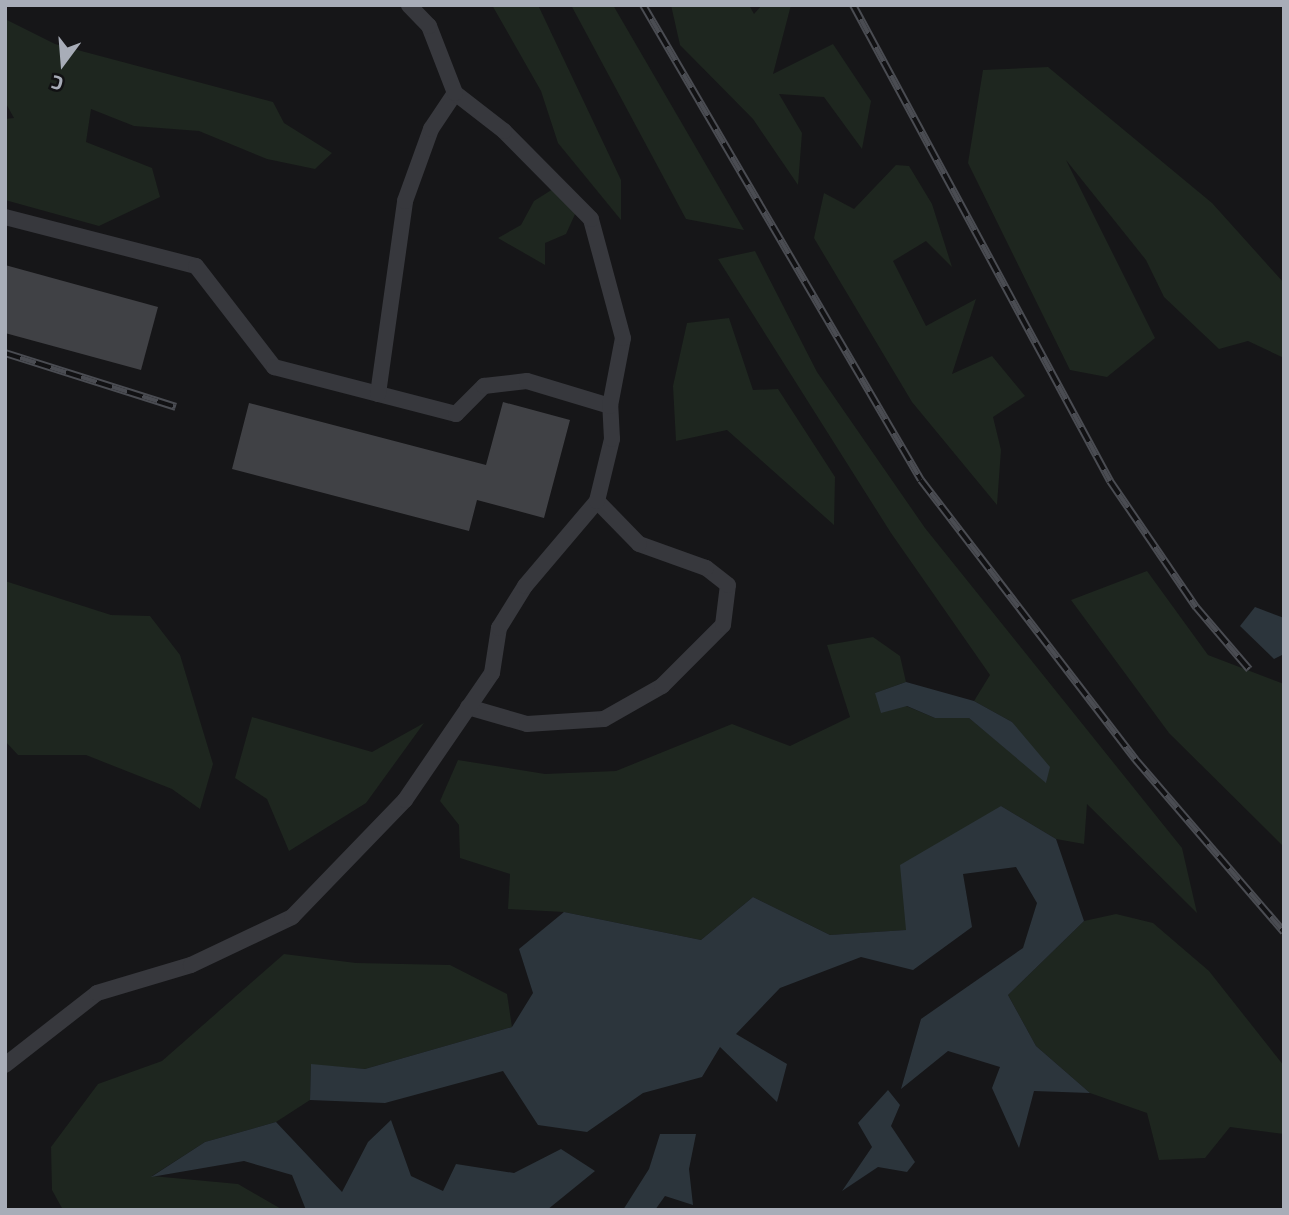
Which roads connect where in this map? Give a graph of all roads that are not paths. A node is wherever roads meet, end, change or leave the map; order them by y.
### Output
1 (409, 5) edge
2 (455, 93) junction
3 (5, 217) edge
4 (378, 394) junction
5 (610, 407) junction
6 (597, 501) junction
7 (468, 707) junction
8 (5, 1065) edge

1 - 2 lane
2 - 4 lane
2 - 5 lane
3 - 4 lane
4 - 5 lane
5 - 6 lane
6 - 7 lane
6 - 7 lane
7 - 8 lane

